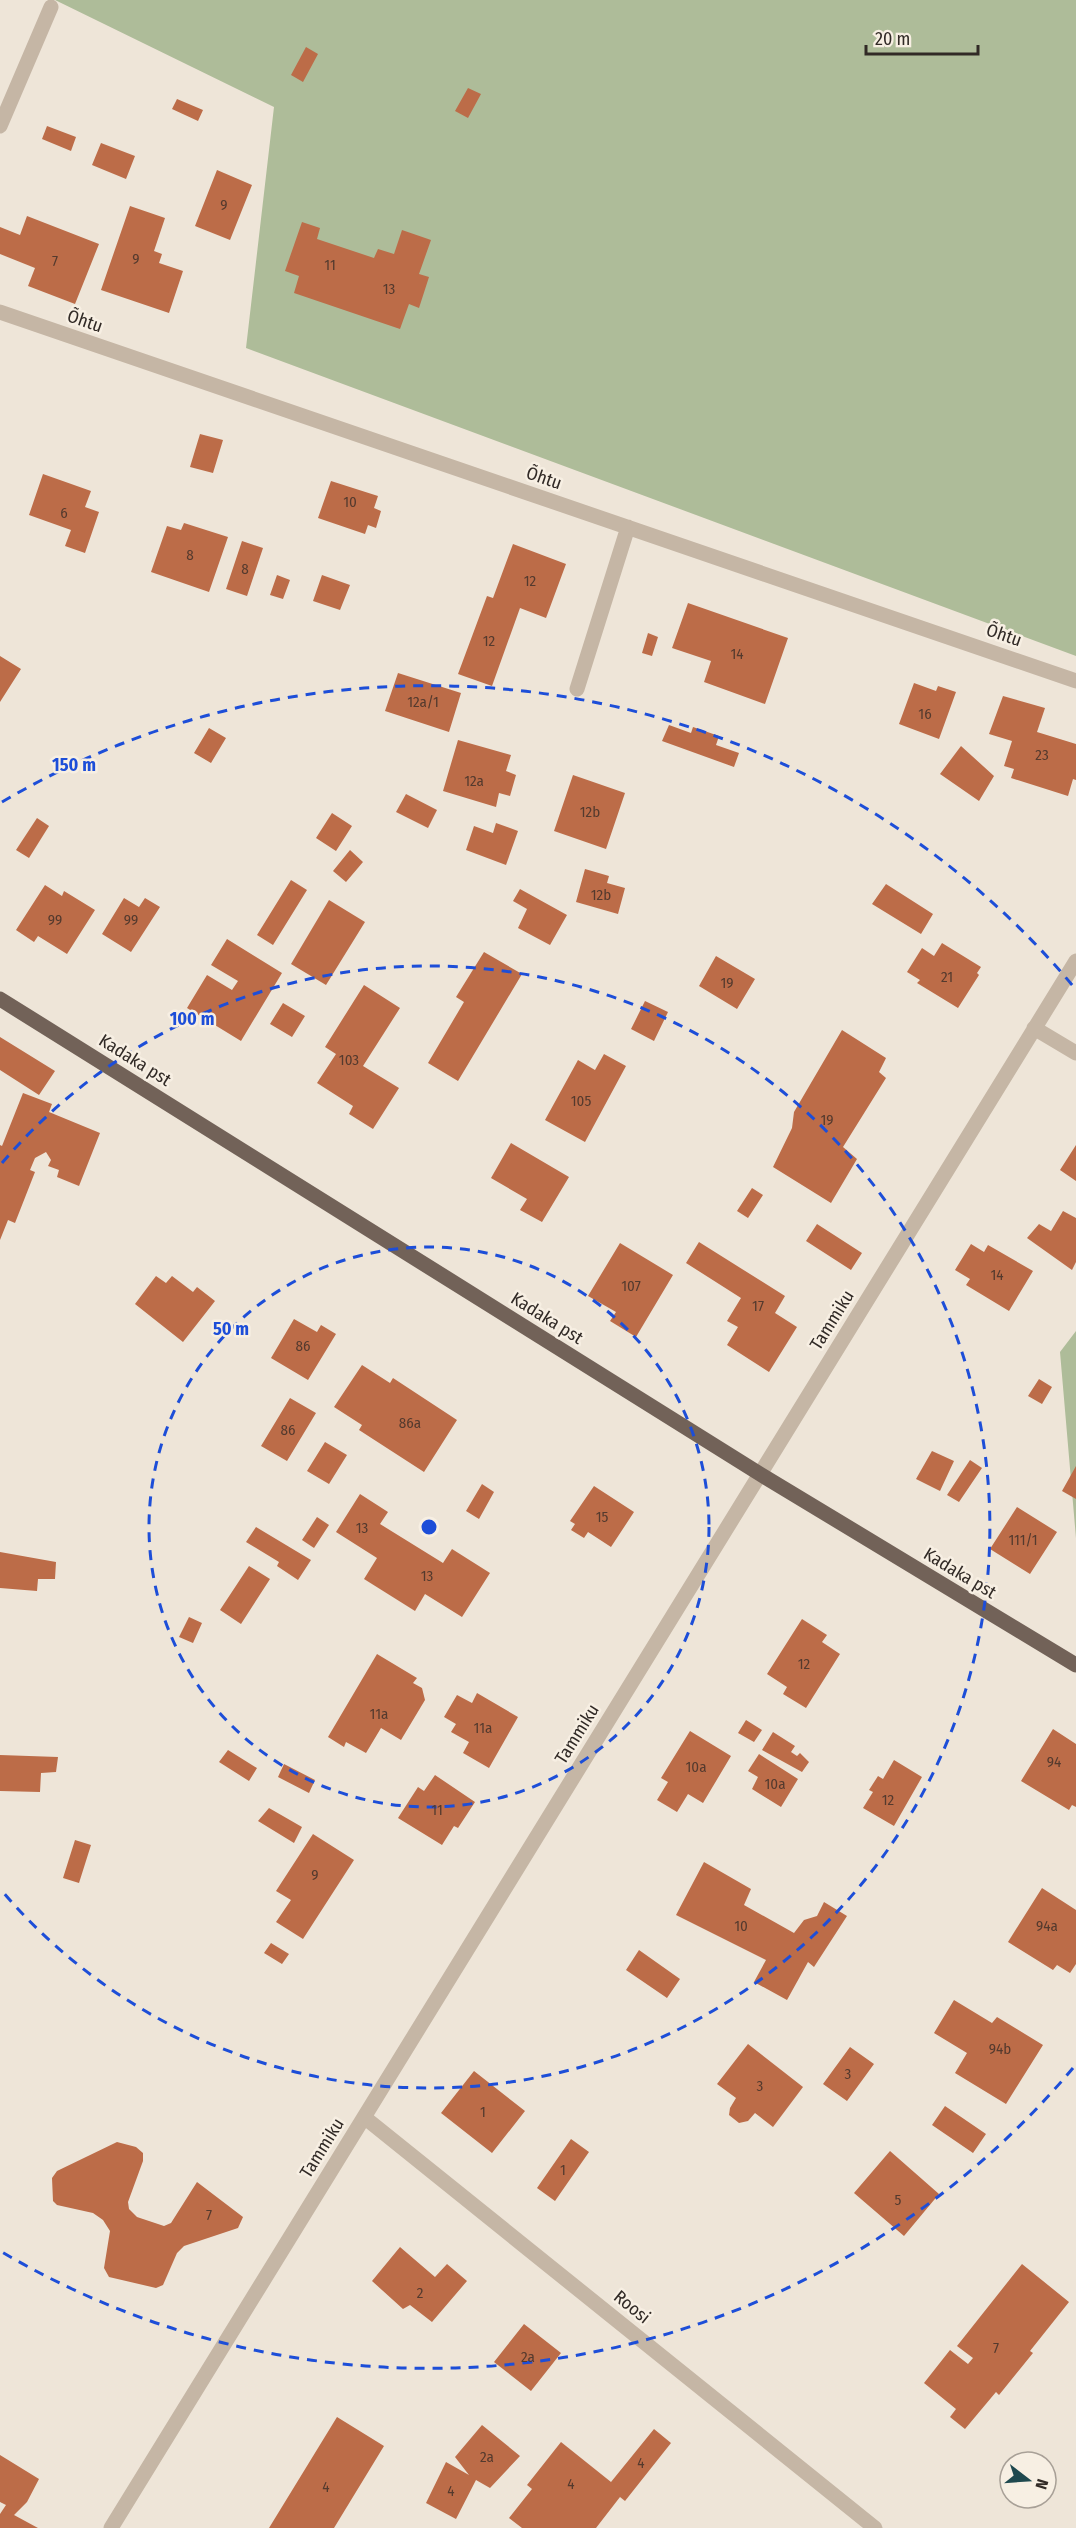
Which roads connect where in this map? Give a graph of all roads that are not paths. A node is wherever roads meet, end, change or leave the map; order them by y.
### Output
1 (51, 7) dead end
2 (0, 126) edge
3 (0, 312) edge
4 (628, 527) junction
5 (1076, 681) edge
6 (577, 689) dead end
7 (1076, 961) edge
8 (0, 999) edge
9 (1034, 1028) junction
10 (1076, 1053) edge
11 (760, 1474) junction
12 (1076, 1665) edge
13 (364, 2117) junction
14 (111, 2528) edge
15 (875, 2528) edge

1 - 2 street
3 - 4 street, Õhtu
4 - 5 street, Õhtu
4 - 6 street
7 - 9 street, Tammiku
8 - 11 main road, Kadaka pst
9 - 10 street
9 - 11 street, Tammiku
11 - 12 main road, Kadaka pst
11 - 13 street, Tammiku
13 - 14 street, Tammiku
13 - 15 street, Roosi

